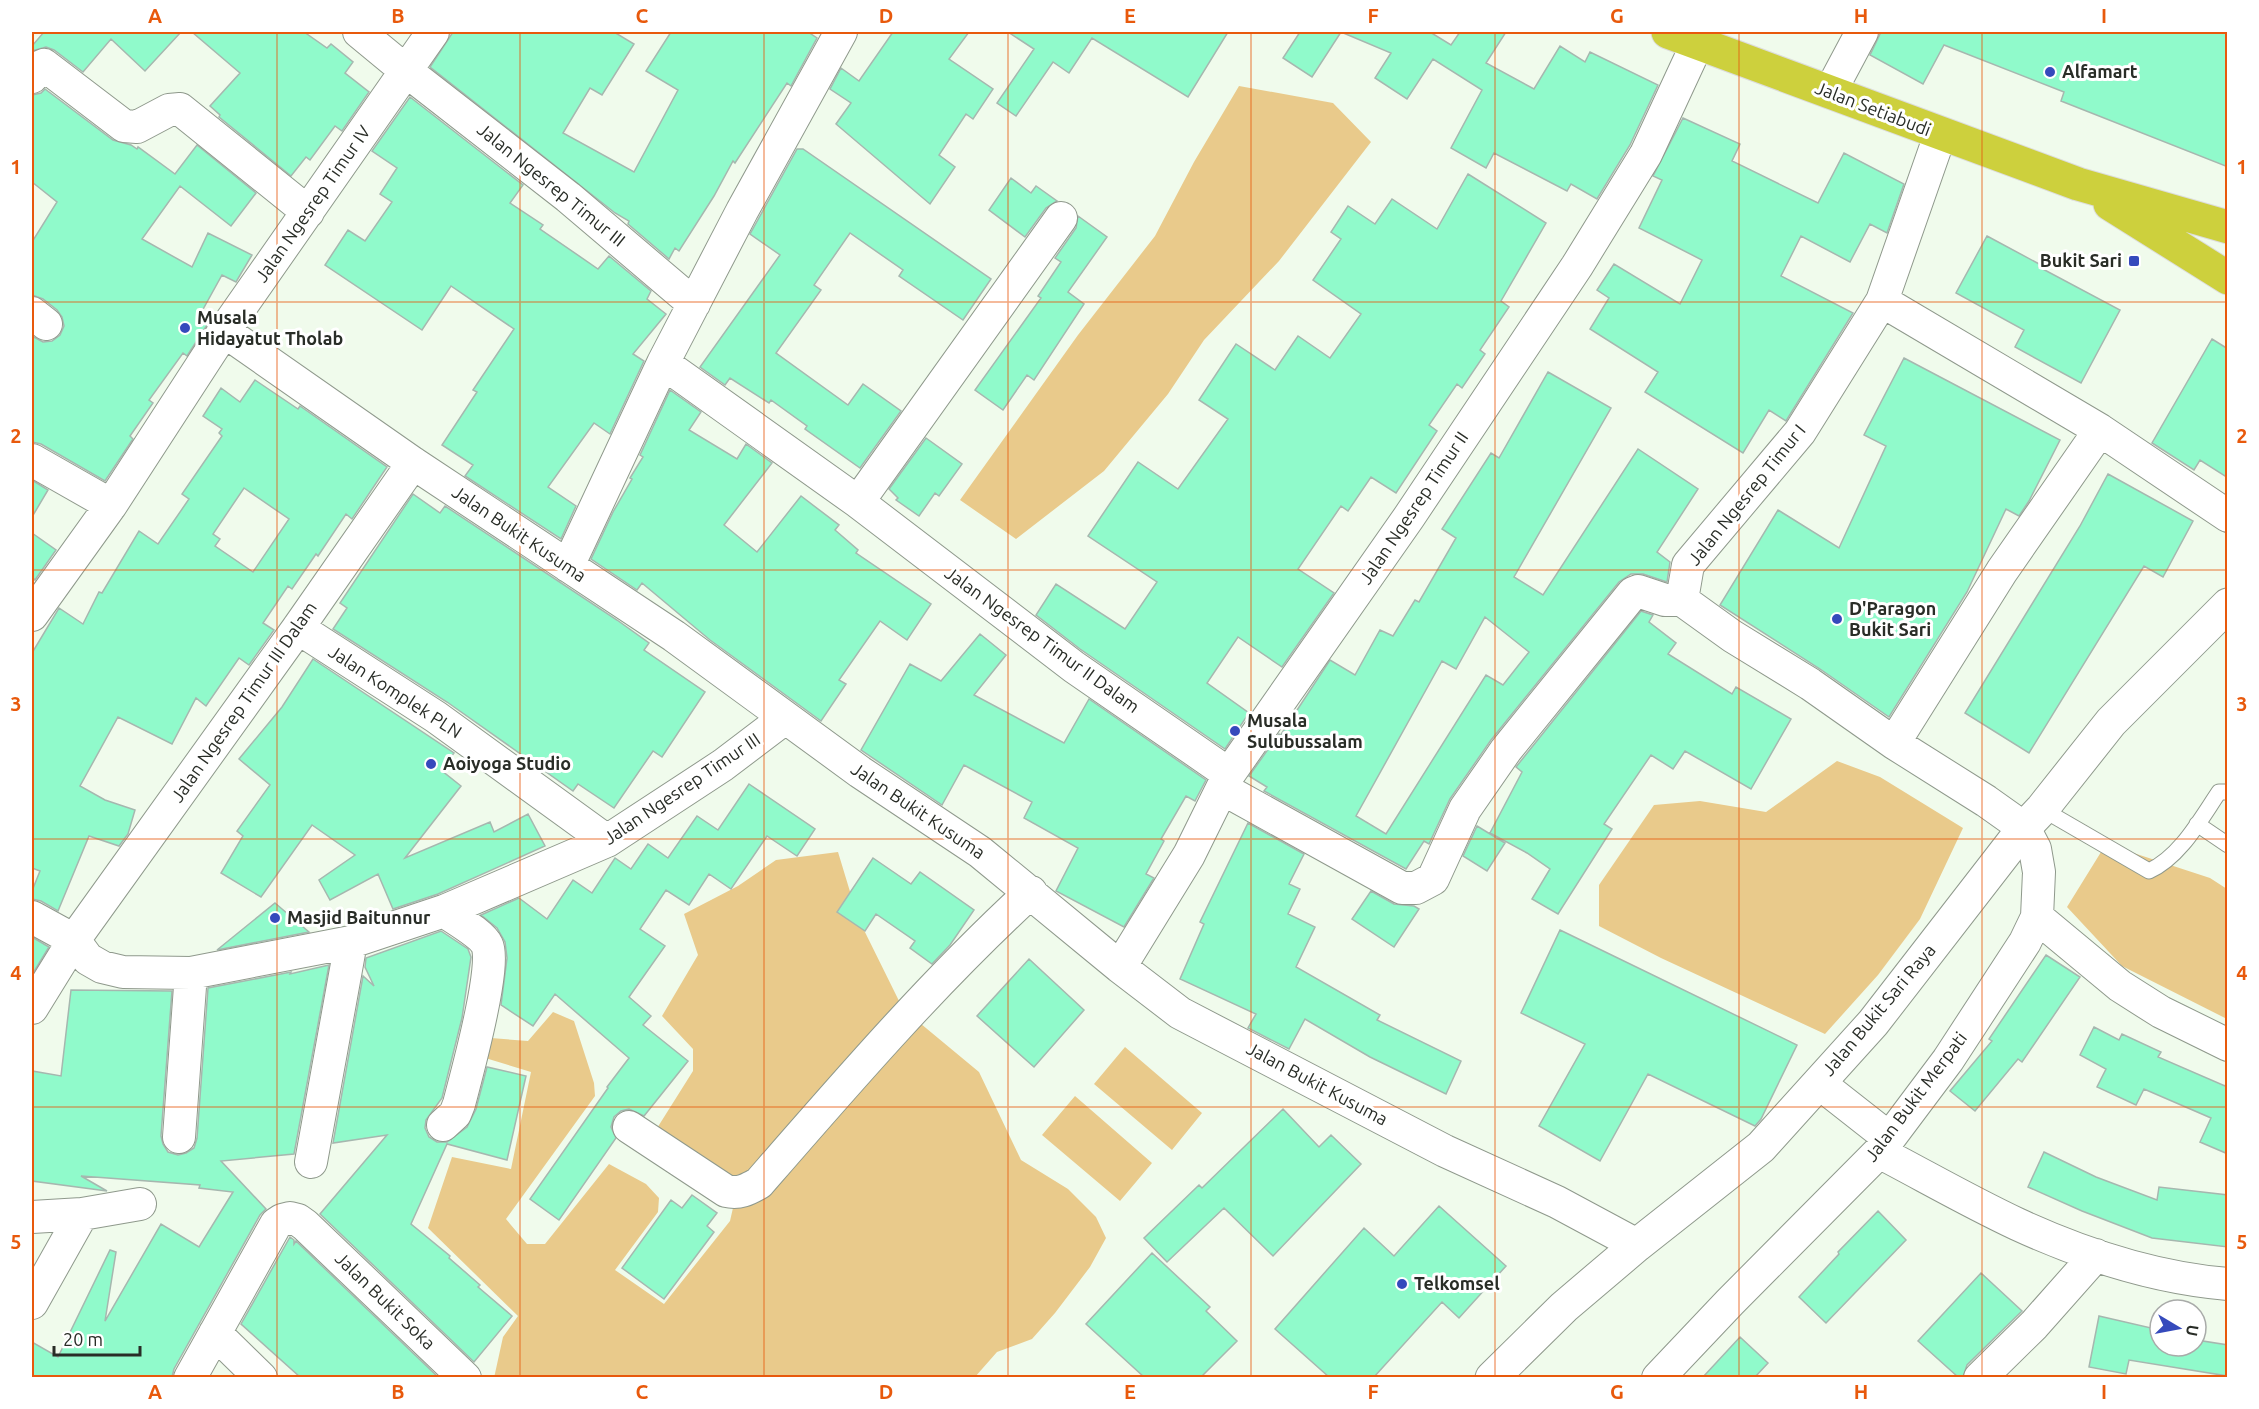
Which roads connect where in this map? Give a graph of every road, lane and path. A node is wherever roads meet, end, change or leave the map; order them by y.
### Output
1 (359, 32) edge
2 (433, 32) edge
3 (841, 32) edge
4 (1668, 32) edge
5 (1862, 32) edge
6 (1698, 42) junction
7 (405, 70) junction
8 (34, 73) edge
9 (1830, 92) junction
10 (1940, 135) junction
11 (2078, 184) junction
12 (308, 212) junction
13 (1061, 218) dead end
14 (2225, 219) edge
15 (2228, 278) edge
16 (1882, 301) junction
17 (694, 304) junction
18 (224, 331) junction
19 (663, 363) junction
20 (2100, 430) junction
21 (32, 460) edge
22 (413, 463) junction
23 (858, 502) junction
24 (111, 505) junction
25 (2228, 516) edge
26 (568, 566) junction
27 (1682, 600) junction
28 (2228, 605) edge
29 (32, 615) edge
30 (298, 628) junction
31 (785, 718) junction
32 (1893, 743) junction
33 (1226, 781) junction
34 (2228, 792) edge
35 (2033, 819) junction
36 (2197, 824) junction
37 (607, 841) junction
38 (2228, 845) edge
39 (1031, 892) junction
40 (444, 911) junction
41 (32, 917) edge
42 (2037, 917) junction
43 (74, 940) junction
44 (351, 942) junction
45 (1120, 967) junction
46 (191, 972) junction
47 (32, 1008) edge
48 (2228, 1045) edge
49 (1819, 1083) junction
50 (443, 1125) dead end
51 (629, 1127) dead end
52 (179, 1137) dead end
53 (1884, 1145) junction
54 (311, 1162) dead end
55 (140, 1204) dead end
56 (82, 1214) junction
57 (32, 1217) edge
58 (1637, 1245) junction
59 (2096, 1255) junction
60 (2228, 1284) edge
61 (32, 1302) edge
62 (215, 1333) junction
63 (190, 1377) edge
64 (261, 1377) edge
65 (465, 1377) edge
66 (1492, 1377) edge
67 (1658, 1377) edge
68 (1980, 1377) edge

1 - 7 street, Jalan Ngesrep Timur III
2 - 7 street, Jalan Ngesrep Timur IV
3 - 17 street
4 - 6 highway, Jalan Setiabudi
5 - 9 street
6 - 9 highway, Jalan Setiabudi
6 - 33 street, Jalan Ngesrep Timur II
7 - 12 street, Jalan Ngesrep Timur IV
7 - 17 street, Jalan Ngesrep Timur III
8 - 12 street
9 - 10 highway, Jalan Setiabudi
10 - 11 highway, Jalan Setiabudi
10 - 16 street, Jalan Ngesrep Timur I
11 - 14 highway, Jalan Setiabudi
11 - 15 highway, Jalan Setiabudi
12 - 18 street, Jalan Ngesrep Timur IV
13 - 23 street
16 - 20 street
16 - 27 street, Jalan Ngesrep Timur I
17 - 19 street
18 - 22 street, Jalan Bukit Kusuma
18 - 24 street, Jalan Ngesrep Timur IV
19 - 23 street, Jalan Ngesrep Timur II Dalam
19 - 26 street
20 - 25 street
20 - 32 street
21 - 24 street
22 - 26 street, Jalan Bukit Kusuma
22 - 30 street, Jalan Ngesrep Timur III Dalam
23 - 33 street, Jalan Ngesrep Timur II Dalam
24 - 29 street, Jalan Ngesrep Timur IV
26 - 31 street, Jalan Bukit Kusuma
27 - 32 street
27 - 33 street, Jalan Ngesrep Timur II Dalam
28 - 35 street, Jalan Bukit Sari Raya
30 - 37 street, Jalan Komplek PLN
30 - 43 street, Jalan Ngesrep Timur III Dalam
31 - 37 street, Jalan Ngesrep Timur III
31 - 39 street, Jalan Bukit Kusuma
32 - 35 street
33 - 45 street, Jalan Ngesrep Timur II
34 - 36 lane
35 - 36 lane
35 - 42 street, Jalan Bukit Merpati
35 - 49 street, Jalan Bukit Sari Raya
36 - 38 lane
37 - 40 street, Jalan Ngesrep Timur III
39 - 45 street, Jalan Bukit Kusuma
39 - 51 street
40 - 44 street, Jalan Ngesrep Timur III
40 - 50 street
41 - 43 street, Jalan Ngesrep Timur III
42 - 48 street
42 - 53 street, Jalan Bukit Merpati
43 - 46 street, Jalan Ngesrep Timur III
43 - 47 street, Jalan Ngesrep Timur III Dalam
44 - 46 street, Jalan Ngesrep Timur III
44 - 54 street
45 - 58 street, Jalan Bukit Kusuma
46 - 52 street
49 - 53 street
49 - 58 street, Jalan Bukit Sari Raya
53 - 59 street
53 - 67 street, Jalan Bukit Merpati
55 - 56 street
56 - 57 street
56 - 61 street
58 - 66 street, Jalan Bukit Sari Raya
59 - 60 street
59 - 68 street
62 - 63 street
62 - 64 street
62 - 65 street, Jalan Bukit Soka

